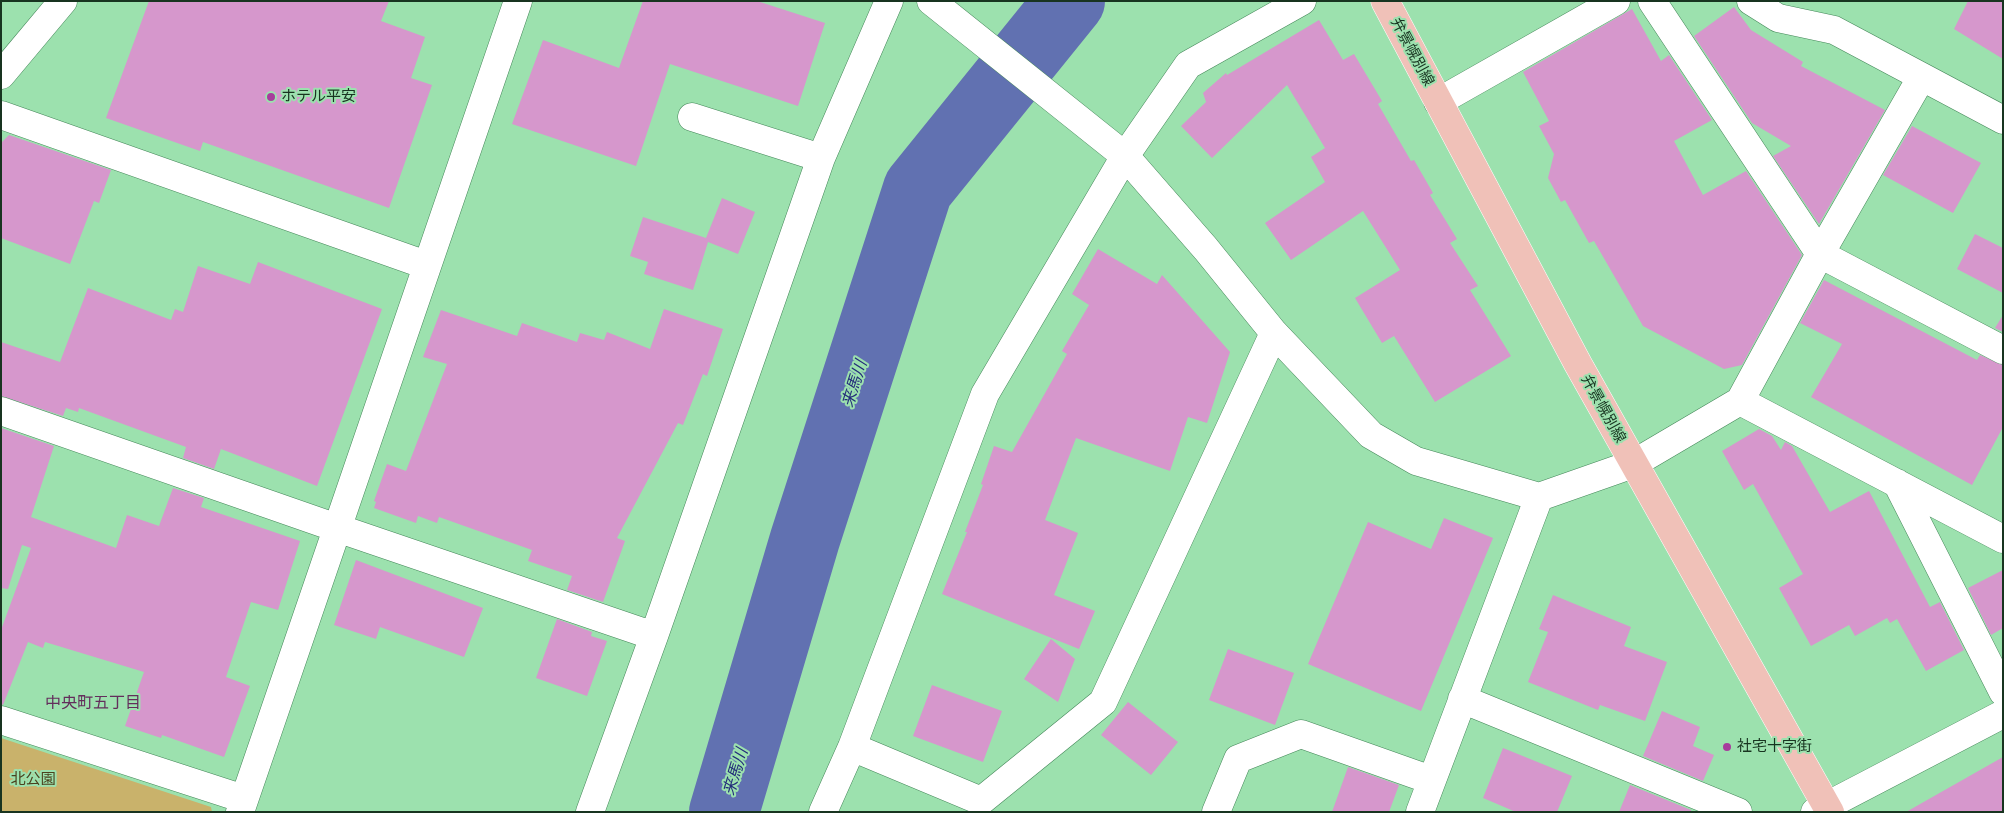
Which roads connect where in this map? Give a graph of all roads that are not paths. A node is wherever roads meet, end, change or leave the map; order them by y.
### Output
1 (63, 1) edge
2 (518, 1) edge
3 (889, 1) edge
4 (1302, 1) edge
5 (1385, 1) edge
6 (1616, 1) edge
7 (1652, 1) edge
8 (1751, 1) edge
9 (932, 2) edge
10 (1, 75) edge
11 (1921, 78) junction
12 (1438, 102) junction
13 (1, 115) edge
14 (692, 117) dead end
15 (2003, 120) edge
16 (1125, 156) junction
17 (821, 158) junction
18 (1820, 254) junction
19 (426, 266) junction
20 (1274, 333) junction
21 (2003, 350) edge
22 (1740, 401) junction
23 (1, 411) edge
24 (1633, 464) junction
25 (1897, 483) junction
26 (1539, 497) junction
27 (336, 528) junction
28 (2003, 539) edge
29 (654, 636) junction
30 (2003, 692) edge
31 (1462, 699) junction
32 (2003, 714) edge
33 (1, 720) edge
34 (852, 747) junction
35 (1432, 780) junction
36 (242, 805) edge
37 (1824, 810) edge
38 (590, 812) edge
39 (823, 812) edge
40 (1216, 812) edge
41 (1420, 812) edge
42 (1738, 812) edge

1 - 10 street
2 - 19 street
3 - 17 street
4 - 16 street
5 - 12 main road, 弁景幌別線
6 - 12 street
7 - 18 street
8 - 11 street
9 - 16 street
11 - 15 street
11 - 18 street
12 - 24 main road, 弁景幌別線
13 - 19 street
14 - 17 street
16 - 20 street
16 - 34 street
17 - 29 street
18 - 21 street
18 - 22 street
19 - 27 street
20 - 26 street
20 - 34 street
22 - 24 street
22 - 25 street
23 - 27 street
24 - 26 street
24 - 37 main road, 弁景幌別線
25 - 28 street
25 - 30 street
26 - 31 street
27 - 29 street
27 - 36 street
29 - 38 street
31 - 35 street
31 - 42 street
32 - 37 street
33 - 36 street
34 - 39 street
35 - 40 street
35 - 41 street

